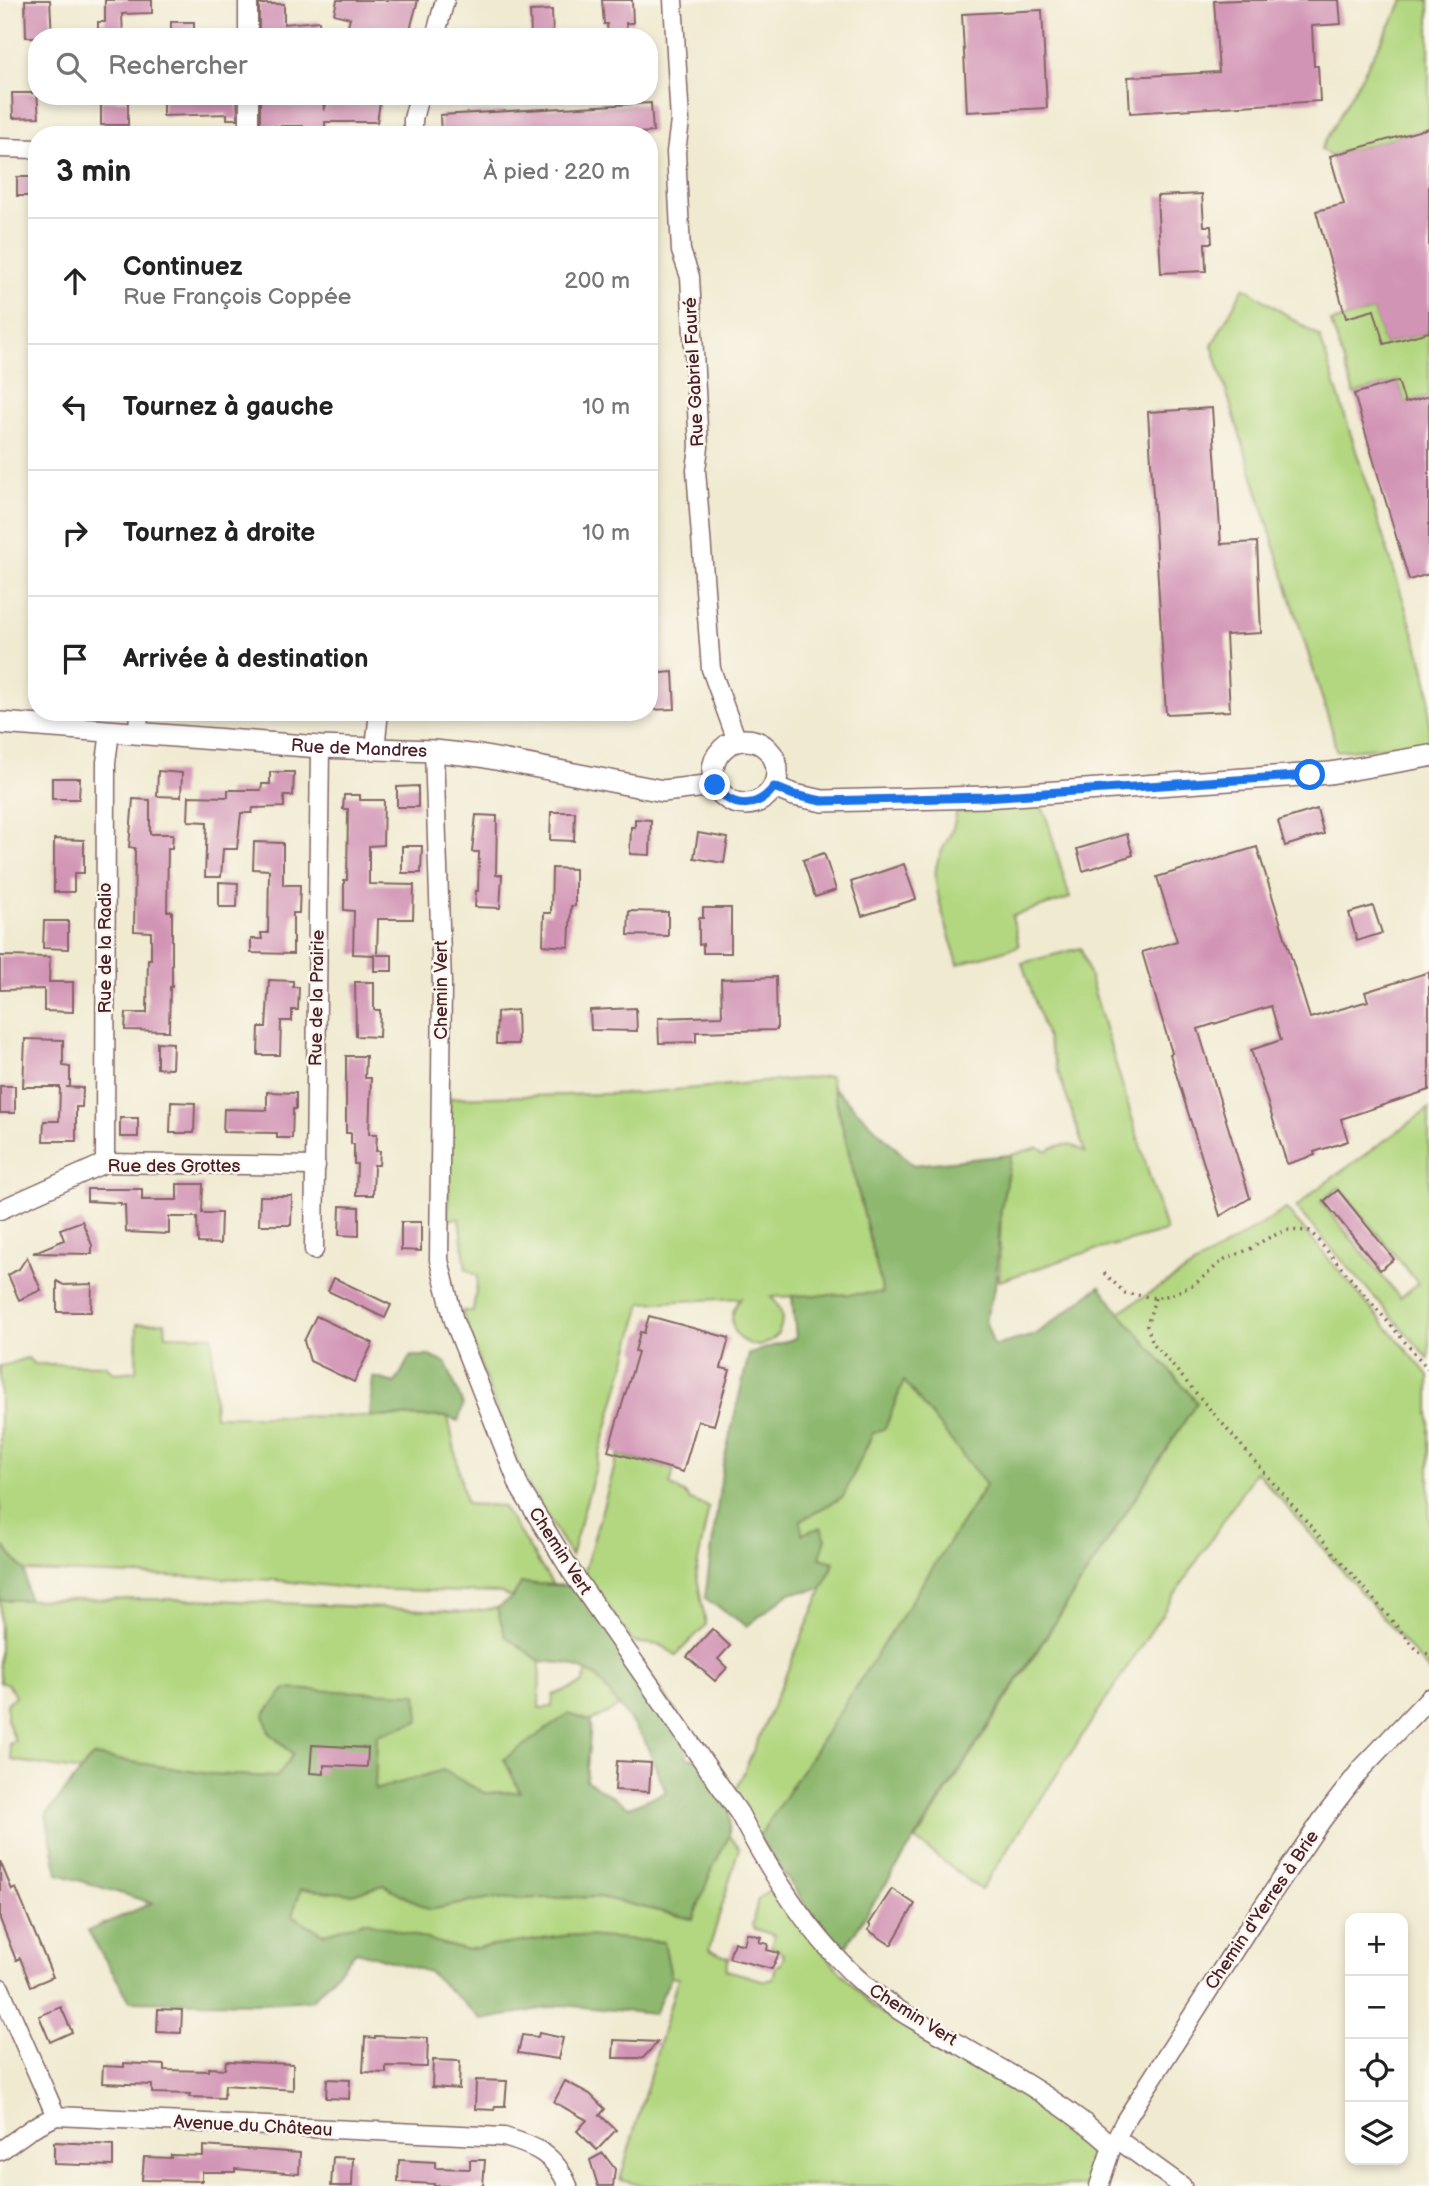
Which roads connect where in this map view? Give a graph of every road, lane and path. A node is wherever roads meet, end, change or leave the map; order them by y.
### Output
1 (248, 0) edge
2 (445, 0) edge
3 (673, 0) edge
4 (248, 28) edge
5 (437, 28) edge
6 (249, 105) edge
7 (417, 105) edge
8 (249, 126) edge
9 (413, 126) edge
10 (0, 148) edge
11 (28, 149) edge
12 (139, 721) edge
13 (378, 721) edge
14 (0, 723) edge
15 (110, 732) junction
16 (138, 734) junction
17 (737, 741) junction
18 (320, 747) junction
19 (375, 748) junction
20 (434, 751) junction
21 (1429, 756) edge
22 (715, 785) junction
23 (774, 787) junction
24 (105, 1163) junction
25 (316, 1166) junction
26 (0, 1210) edge
27 (314, 1250) dead end
28 (1104, 1273) dead end
29 (1155, 1298) junction
30 (1429, 1370) edge
31 (1429, 1654) edge
32 (1429, 1698) edge
33 (0, 1988) edge
34 (56, 2116) junction
35 (1114, 2142) junction
36 (0, 2151) edge
37 (568, 2186) edge
38 (1099, 2186) edge
39 (1182, 2186) edge

1 - 4 street
2 - 5 street
3 - 17 street, Rue Gabriel Fauré
6 - 8 street
7 - 9 street
10 - 11 street
12 - 16 street
13 - 19 street
14 - 15 street, Rue de Mandres
15 - 16 street, Rue de Mandres
15 - 24 street, Rue de la Radio
16 - 18 street, Rue de Mandres
17 - 22 street
17 - 23 street
18 - 19 street, Rue de Mandres
18 - 25 street, Rue de la Prairie
19 - 20 street, Rue de Mandres
20 - 22 street, Rue de Mandres
20 - 35 street, Chemin Vert
21 - 23 street
22 - 23 street
24 - 25 street, Rue des Grottes
24 - 26 street, Rue des Grottes
25 - 27 street, Rue de la Prairie
28 - 29 path
29 - 30 path
29 - 31 path
32 - 35 street, Chemin d'Yerres à Brie
33 - 34 street
34 - 36 street
34 - 37 street, Avenue du Château
35 - 38 street, Chemin d'Yerres à Brie
35 - 39 street, Chemin Vert

